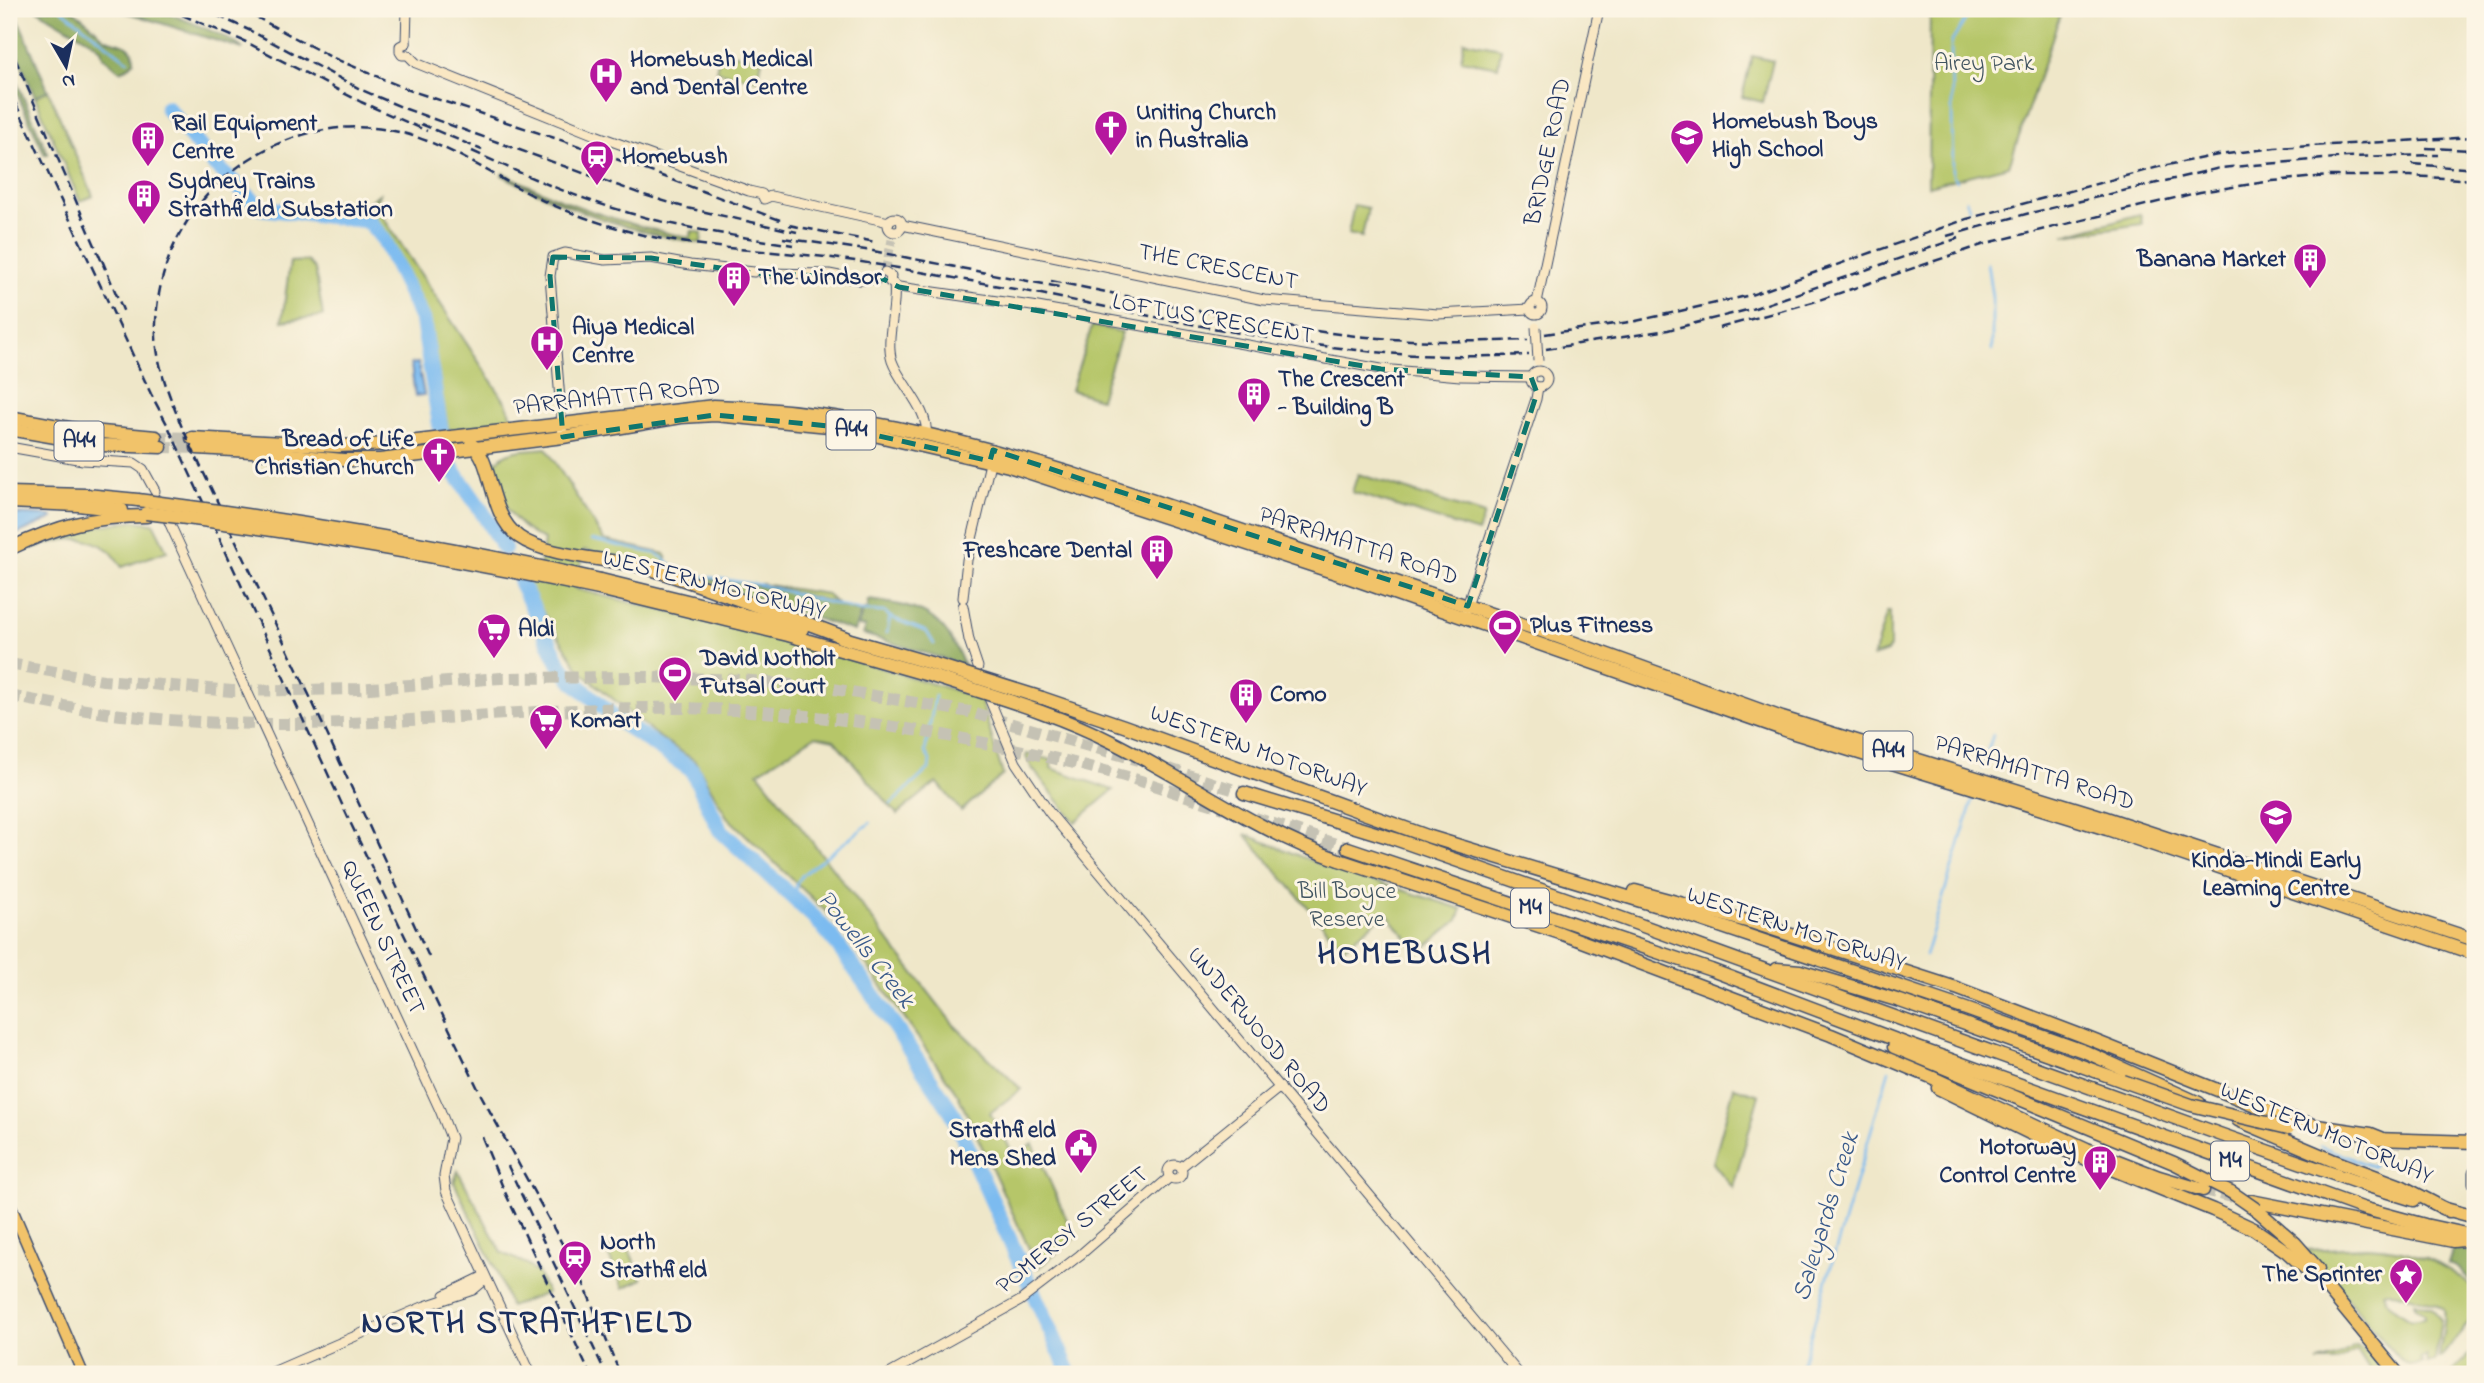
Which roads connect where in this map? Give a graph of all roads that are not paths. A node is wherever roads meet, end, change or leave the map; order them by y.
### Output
1 (407, 9) edge
2 (1599, 9) edge
3 (889, 222) junction
4 (902, 225) junction
5 (892, 284) junction
6 (1534, 308) junction
7 (1536, 369) junction
8 (1538, 387) junction
9 (9, 417) edge
10 (9, 429) edge
11 (562, 431) junction
12 (926, 435) junction
13 (393, 444) junction
14 (9, 447) edge
15 (476, 447) junction
16 (992, 456) junction
17 (9, 484) edge
18 (155, 491) dead end
19 (9, 493) edge
20 (86, 495) junction
21 (9, 502) edge
22 (147, 515) junction
23 (170, 519) junction
24 (9, 549) edge
25 (600, 585) junction
26 (1465, 612) junction
27 (846, 638) junction
28 (978, 667) dead end
29 (933, 670) junction
30 (989, 698) dead end
31 (1244, 793) tunnel mouth
32 (1348, 848) tunnel mouth
33 (1503, 861) junction
34 (2475, 940) edge
35 (2475, 954) edge
36 (1759, 967) junction
37 (1902, 994) junction
38 (1920, 1000) junction
39 (1886, 1050) junction
40 (1903, 1057) junction
41 (1280, 1087) junction
42 (2381, 1138) junction
43 (2475, 1142) edge
44 (2475, 1172) edge
45 (2475, 1183) edge
46 (2203, 1189) tunnel mouth
47 (9, 1202) edge
48 (2254, 1205) junction
49 (2449, 1211) junction
50 (2475, 1217) edge
51 (2475, 1237) edge
52 (2290, 1247) junction
53 (485, 1277) junction
54 (473, 1290) junction
55 (493, 1294) junction
56 (425, 1306) junction
57 (83, 1374) edge
58 (268, 1374) edge
59 (531, 1374) edge
60 (889, 1374) edge
61 (1519, 1374) edge
62 (2398, 1374) edge

1 - 3 street
2 - 6 street, BRIDGE ROAD
3 - 4 street, THE CRESCENT
3 - 4 street
4 - 6 street, THE CRESCENT
5 - 7 street, LOFTUS CRESCENT
5 - 11 street, LOFTUS CRESCENT
5 - 12 street
6 - 7 street, BRIDGE ROAD, bridge
7 - 8 street
7 - 8 street, BRIDGE ROAD
8 - 26 street
9 - 10 highway, A44
11 - 12 highway, PARRAMATTA ROAD / A44
11 - 13 highway, PARRAMATTA ROAD / A44
11 - 15 highway, PARRAMATTA ROAD / A44
11 - 16 highway, PARRAMATTA ROAD / A44
12 - 16 highway, PARRAMATTA ROAD / A44
13 - 15 highway
13 - 15 highway, PARRAMATTA ROAD / A44
14 - 18 street
15 - 27 highway
16 - 26 highway, PARRAMATTA ROAD / A44
16 - 28 street
17 - 20 highway
19 - 20 highway, WESTERN MOTORWAY
20 - 25 highway, WESTERN MOTORWAY, bridge
21 - 22 highway
22 - 23 highway, WESTERN MOTORWAY, bridge
22 - 24 highway
23 - 25 highway, WESTERN MOTORWAY, bridge
23 - 53 street, QUEEN STREET
25 - 27 highway, WESTERN MOTORWAY
25 - 29 highway, WESTERN MOTORWAY
26 - 34 highway, PARRAMATTA ROAD / A44
26 - 35 highway, PARRAMATTA ROAD / A44
27 - 29 highway, WESTERN MOTORWAY
29 - 33 highway, WESTERN MOTORWAY, bridge
29 - 39 highway, WESTERN MOTORWAY, bridge
30 - 41 street, UNDERWOOD ROAD
31 - 36 highway, WESTERN MOTORWAY / M4
32 - 39 highway, M4
33 - 37 highway, WESTERN MOTORWAY / M4
33 - 42 highway
36 - 37 highway
36 - 49 highway, WESTERN MOTORWAY / M4
37 - 38 highway, WESTERN MOTORWAY / M4
38 - 42 highway, bridge
38 - 49 highway, WESTERN MOTORWAY / M4
39 - 40 highway
39 - 40 highway
40 - 46 highway
40 - 48 highway, bridge
40 - 51 highway, WESTERN MOTORWAY / M4
40 - 52 highway
41 - 60 street, POMEROY STREET
41 - 61 street, UNDERWOOD ROAD
42 - 43 highway
44 - 45 highway
47 - 57 main road
48 - 51 highway, WESTERN MOTORWAY
48 - 52 highway
49 - 50 highway, WESTERN MOTORWAY / M4
52 - 62 highway
53 - 54 street
53 - 55 street, QUEEN STREET
53 - 56 street
54 - 55 street
54 - 56 street
55 - 59 street, QUEEN STREET
56 - 58 street

